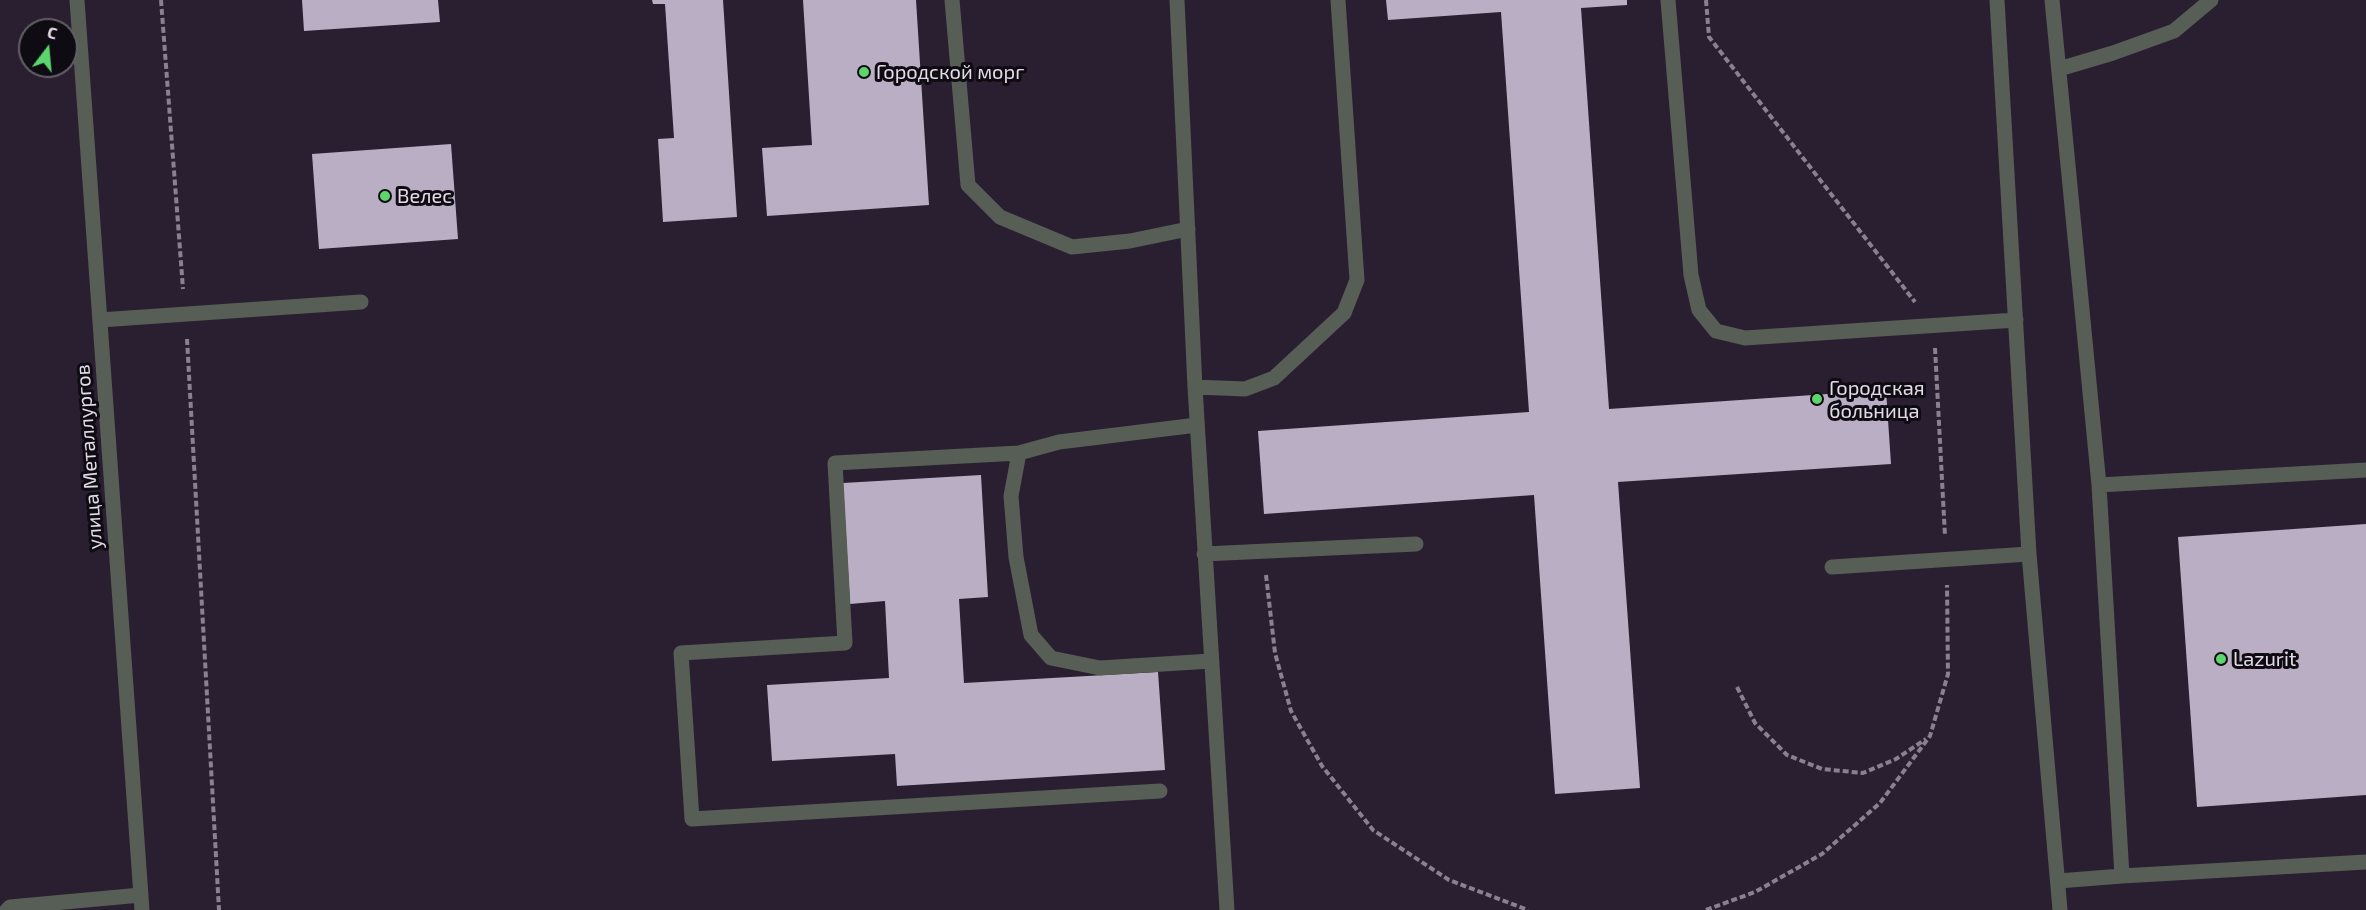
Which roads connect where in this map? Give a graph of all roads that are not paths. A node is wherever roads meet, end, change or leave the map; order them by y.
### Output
1 (77, 0) edge
2 (952, 0) edge
3 (1177, 0) edge
4 (1338, 0) edge
5 (1668, 0) edge
6 (1997, 0) edge
7 (2052, 0) edge
8 (2211, 0) edge
9 (2059, 69) junction
10 (1188, 229) junction
11 (361, 302) dead end
12 (100, 320) junction
13 (2016, 320) junction
14 (1195, 387) junction
15 (1197, 424) junction
16 (1019, 453) junction
17 (2366, 470) edge
18 (2099, 485) junction
19 (1416, 544) dead end
20 (1204, 554) junction
21 (2029, 554) junction
22 (1832, 567) dead end
23 (1210, 661) junction
24 (1160, 791) dead end
25 (2366, 862) edge
26 (2122, 876) junction
27 (2058, 881) junction
28 (142, 903) edge
29 (7, 910) edge
30 (1227, 910) edge
31 (2060, 910) edge

1 - 12 street, улица Металлургов
2 - 10 street
3 - 10 street
4 - 14 street
5 - 13 street
6 - 13 street
7 - 9 street
8 - 9 street
9 - 18 street
10 - 14 street
11 - 12 street
12 - 28 street, улица Металлургов
13 - 21 street
14 - 15 street
15 - 16 street
15 - 20 street
16 - 23 street
16 - 24 street
17 - 18 street
18 - 26 street
19 - 20 street
20 - 23 street
21 - 22 street
21 - 27 street
23 - 30 street
25 - 26 street
26 - 27 street
27 - 31 street
28 - 29 street

